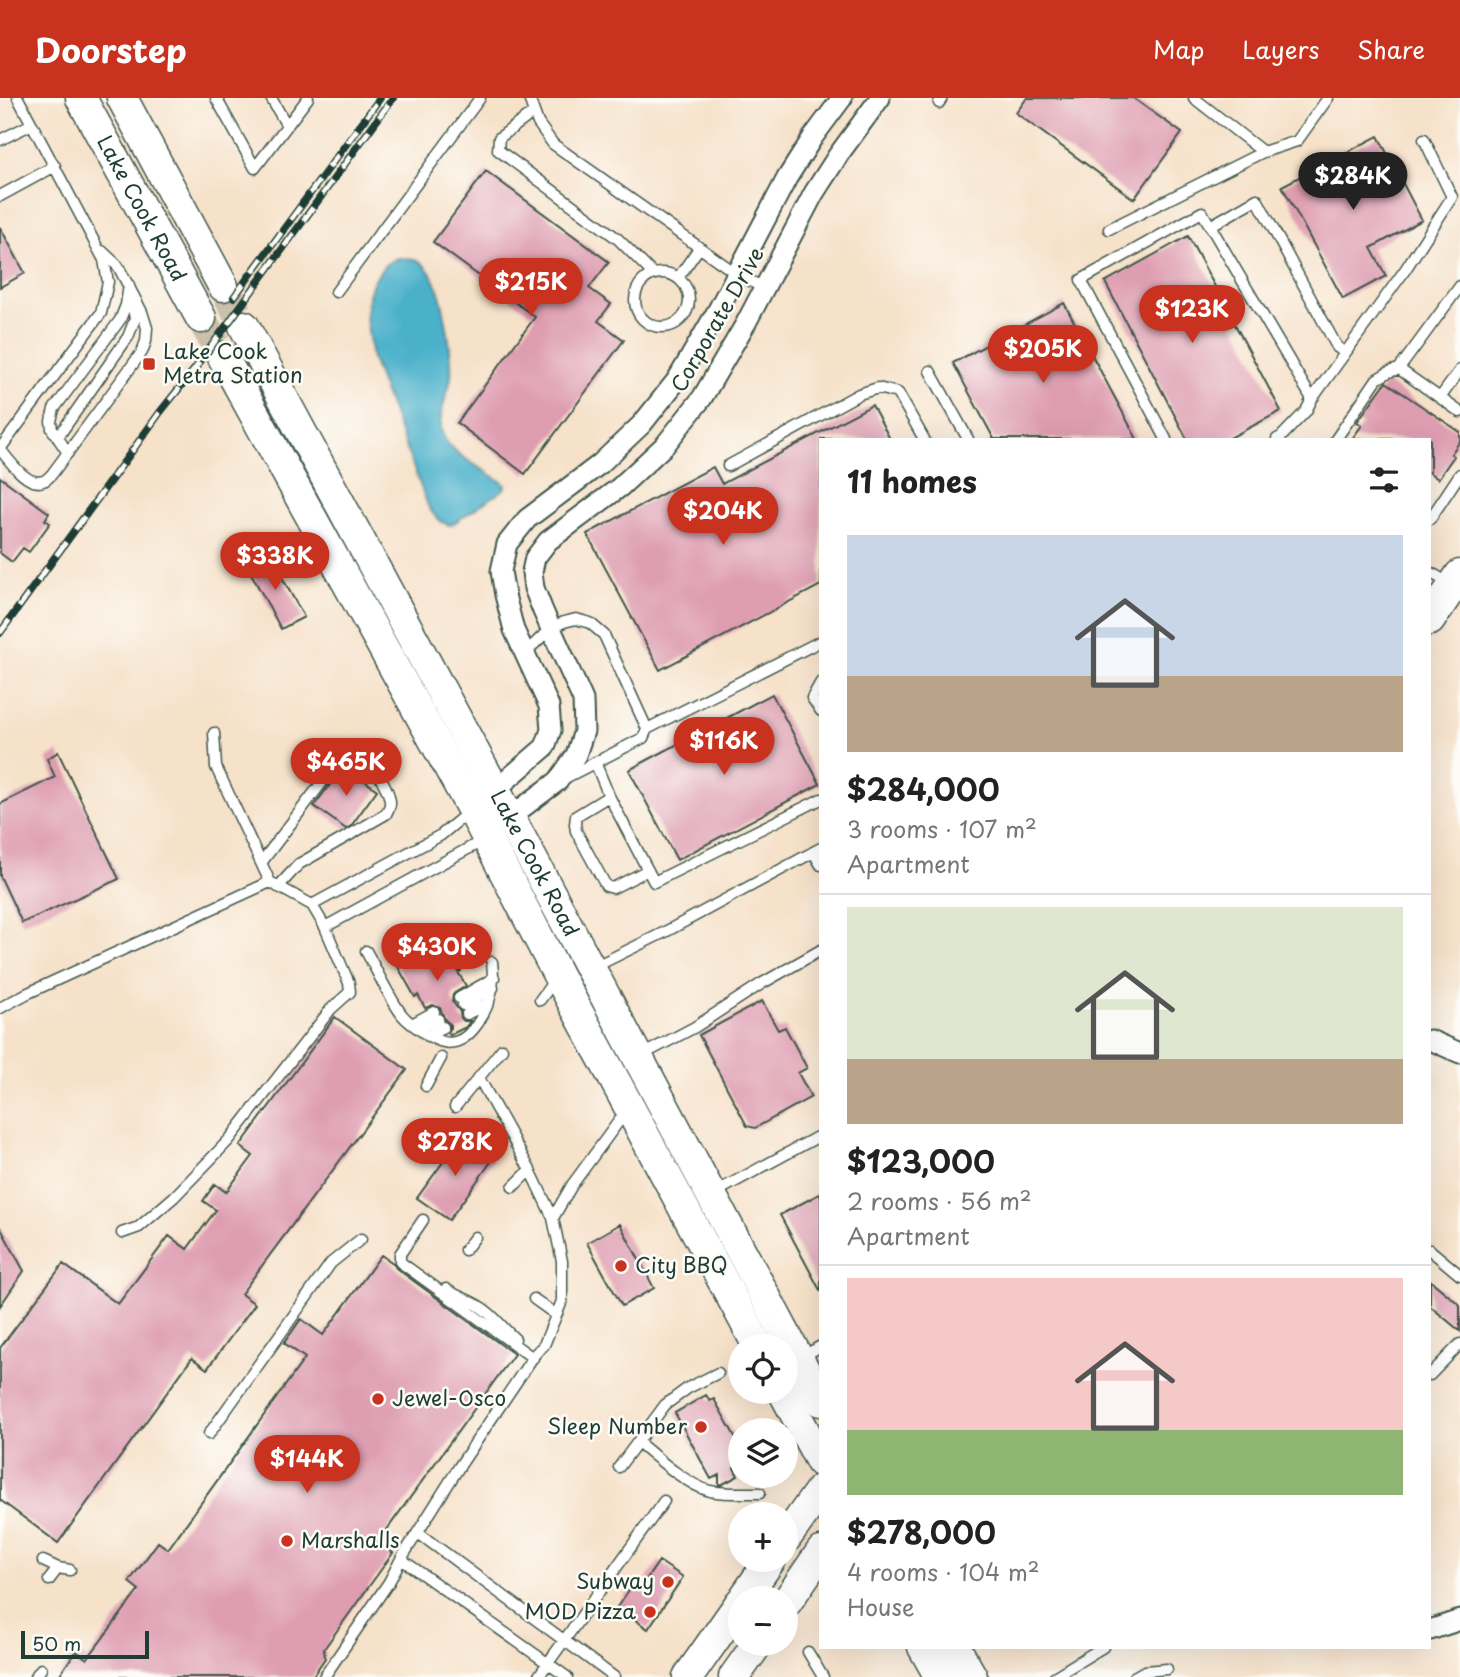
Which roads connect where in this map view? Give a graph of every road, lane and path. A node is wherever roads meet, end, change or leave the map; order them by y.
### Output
1 (18, 98) edge
2 (81, 98) edge
3 (122, 98) edge
4 (216, 98) edge
5 (271, 98) edge
6 (308, 98) edge
7 (480, 98) edge
8 (529, 98) edge
9 (842, 98) edge
10 (880, 98) edge
11 (1194, 98) edge
12 (1328, 98) edge
13 (534, 112) junction
14 (32, 124) junction
15 (287, 126) junction
16 (1424, 139) dead end
17 (0, 140) edge
18 (1263, 152) junction
19 (55, 166) junction
20 (0, 196) edge
21 (1210, 226) junction
22 (1109, 229) dead end
23 (98, 248) junction
24 (699, 248) junction
25 (653, 274) junction
26 (737, 274) junction
27 (678, 278) junction
28 (129, 285) junction
29 (223, 286) tunnel mouth
30 (1460, 286) edge
31 (764, 288) junction
32 (336, 292) dead end
33 (201, 318) tunnel mouth
34 (244, 326) tunnel mouth
35 (1345, 353) junction
36 (223, 357) tunnel mouth
37 (1399, 369) junction
38 (930, 370) dead end
39 (1460, 370) edge
40 (1440, 398) junction
41 (1312, 399) junction
42 (1460, 412) edge
43 (58, 437) junction
44 (922, 438) edge
45 (967, 438) edge
46 (1165, 438) edge
47 (1279, 438) edge
48 (1337, 438) edge
49 (0, 449) edge
50 (68, 453) junction
51 (728, 466) dead end
52 (1460, 474) edge
53 (1431, 518) edge
54 (1452, 583) edge
55 (1431, 618) edge
56 (551, 628) junction
57 (819, 642) edge
58 (525, 653) junction
59 (819, 686) edge
60 (819, 708) edge
61 (647, 729) junction
62 (214, 733) dead end
63 (595, 762) junction
64 (558, 781) junction
65 (610, 796) junction
66 (484, 799) junction
67 (819, 800) edge
68 (498, 828) junction
69 (817, 850) edge
70 (261, 863) junction
71 (648, 870) junction
72 (274, 884) junction
73 (312, 905) junction
74 (325, 927) junction
75 (366, 951) dead end
76 (819, 951) edge
77 (492, 962) dead end
78 (590, 969) junction
79 (558, 975) junction
80 (494, 983) junction
81 (540, 1000) dead end
82 (489, 1002) junction
83 (0, 1008) edge
84 (420, 1030) junction
85 (1431, 1040) edge
86 (502, 1049) dead end
87 (1460, 1053) edge
88 (441, 1058) dead end
89 (638, 1058) junction
90 (479, 1078) junction
91 (426, 1086) dead end
92 (629, 1106) junction
93 (455, 1107) dead end
94 (819, 1137) edge
95 (530, 1170) junction
96 (513, 1187) dead end
97 (711, 1195) junction
98 (553, 1218) junction
99 (423, 1220) dead end
100 (122, 1233) dead end
101 (475, 1237) dead end
102 (360, 1239) dead end
103 (466, 1250) dead end
104 (1431, 1251) edge
105 (1460, 1275) edge
106 (534, 1299) dead end
107 (555, 1314) junction
108 (752, 1334) edge
109 (1460, 1344) edge
110 (809, 1353) edge
111 (534, 1356) junction
112 (718, 1373) dead end
113 (1431, 1374) edge
114 (819, 1393) edge
115 (790, 1404) edge
116 (209, 1434) dead end
117 (638, 1442) junction
118 (819, 1458) edge
119 (619, 1467) dead end
120 (819, 1492) edge
121 (760, 1493) dead end
122 (664, 1500) dead end
123 (798, 1521) edge
124 (418, 1533) junction
125 (819, 1555) edge
126 (401, 1559) junction
127 (43, 1561) dead end
128 (58, 1568) junction
129 (70, 1570) dead end
130 (49, 1580) dead end
131 (798, 1586) edge
132 (728, 1620) edge
133 (1460, 1620) edge
134 (1431, 1630) edge
135 (564, 1640) junction
136 (924, 1649) edge
137 (956, 1649) edge
138 (1100, 1649) edge
139 (808, 1651) dead end
140 (749, 1656) edge
141 (548, 1663) junction
142 (1167, 1669) dead end
143 (324, 1677) edge
144 (538, 1677) edge
145 (567, 1677) edge
146 (614, 1677) edge
147 (688, 1677) edge
148 (734, 1677) edge
149 (823, 1677) edge
150 (940, 1677) edge
151 (972, 1677) edge
152 (1054, 1677) edge
153 (1134, 1677) edge

1 - 14 lane
2 - 33 main road, Lake Cook Road
3 - 29 main road, Lake Cook Road
4 - 15 lane
5 - 15 lane
6 - 15 lane
7 - 32 lane
8 - 13 lane
9 - 26 street, Corporate Drive
10 - 31 street, Corporate Drive
11 - 18 lane
12 - 18 lane
13 - 24 lane
13 - 25 lane
14 - 17 lane
14 - 19 lane
16 - 35 lane
18 - 22 lane
19 - 20 lane
19 - 23 lane
21 - 35 lane
21 - 41 lane
21 - 46 lane
23 - 28 lane
23 - 49 lane
24 - 26 lane
24 - 27 lane
25 - 27 lane
25 - 27 lane
26 - 31 lane
26 - 58 street, Corporate Drive
28 - 43 lane
28 - 43 lane
28 - 50 lane
30 - 37 lane
31 - 56 street, Corporate Drive
34 - 66 main road, Lake Cook Road
35 - 41 lane
36 - 66 main road, Lake Cook Road
37 - 40 lane
37 - 48 lane
38 - 45 lane
39 - 40 lane
40 - 42 lane
41 - 47 lane
43 - 50 lane
44 - 51 lane
49 - 50 lane
52 - 53 lane
54 - 55 main road
56 - 58 lane
56 - 61 lane
56 - 64 street, Corporate Drive
57 - 61 lane
58 - 66 street, Corporate Drive
59 - 60 lane
61 - 63 lane
62 - 70 lane
63 - 64 lane
63 - 65 lane
64 - 68 street, Corporate Drive
65 - 71 lane
65 - 71 lane
66 - 68 main road, Lake Cook Road
66 - 73 lane
67 - 71 lane
68 - 74 lane
68 - 78 main road, Lake Cook Road
68 - 79 main road, Lake Cook Road
69 - 78 lane
70 - 72 lane
70 - 72 lane
72 - 73 lane
72 - 83 lane
73 - 74 lane
74 - 100 lane
75 - 84 lane
76 - 89 lane
77 - 80 lane
78 - 89 main road, Lake Cook Road
79 - 81 lane
79 - 92 main road, Lake Cook Road
80 - 82 lane
80 - 82 lane
82 - 84 lane
84 - 84 lane
85 - 87 street
86 - 90 lane
88 - 91 lane
89 - 97 main road, Lake Cook Road
90 - 93 lane
90 - 95 lane
92 - 98 lane
92 - 108 main road, Lake Cook Road
94 - 97 lane
95 - 96 lane
95 - 98 lane
97 - 110 main road, Lake Cook Road
98 - 107 lane
99 - 111 lane
101 - 103 lane
102 - 116 lane
104 - 105 lane
106 - 107 lane
107 - 111 lane
109 - 113 lane
110 - 114 main road, Lake Cook Road
111 - 124 lane
112 - 117 lane
115 - 118 main road
117 - 119 lane
117 - 121 lane
120 - 123 main road
122 - 135 lane
124 - 126 lane
124 - 135 lane
125 - 131 main road
126 - 141 lane
126 - 143 lane
127 - 128 lane
128 - 129 lane
128 - 130 lane
132 - 147 main road
133 - 134 street
135 - 141 lane
135 - 146 lane
136 - 150 main road
137 - 151 main road
138 - 152 lane
139 - 149 lane
140 - 148 main road
141 - 144 lane
141 - 145 lane
142 - 153 lane

